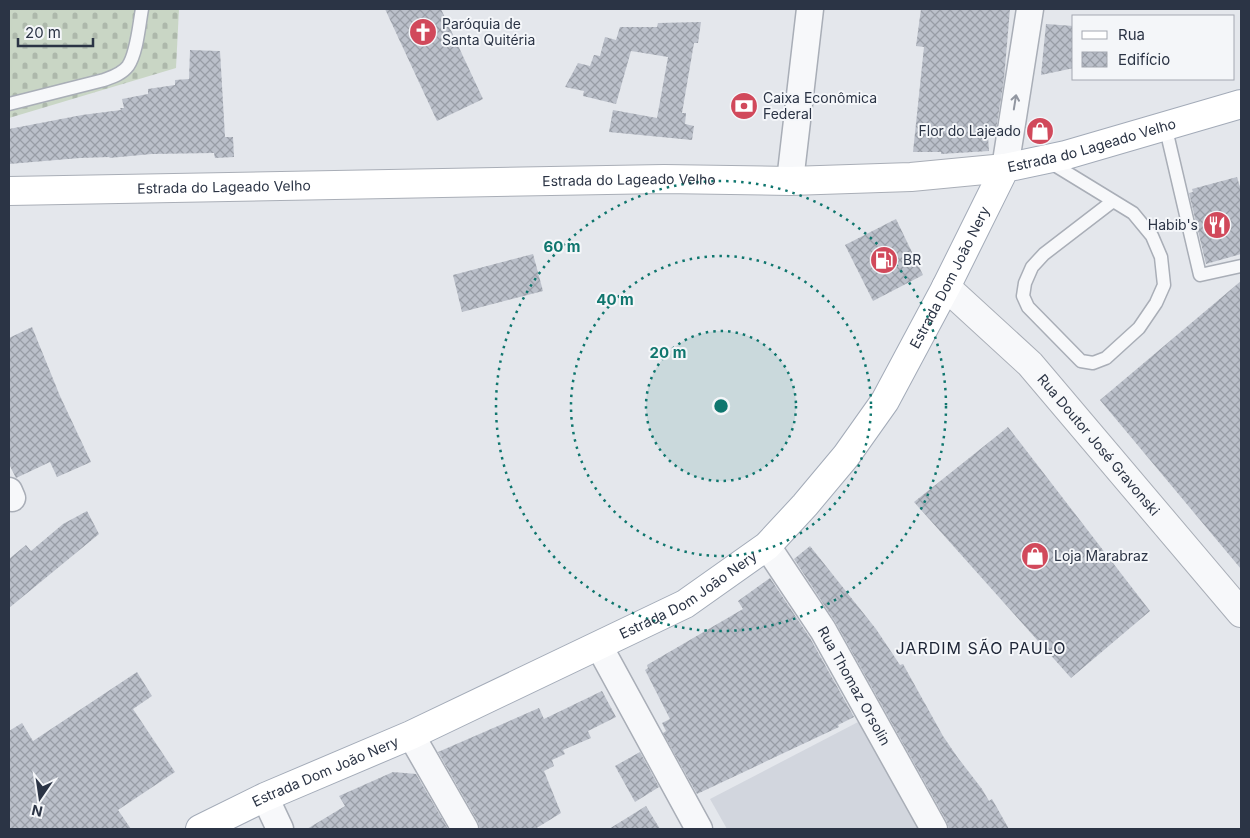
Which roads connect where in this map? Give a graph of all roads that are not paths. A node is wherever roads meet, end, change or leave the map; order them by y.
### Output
1 (142, 9) edge
2 (810, 9) edge
3 (1030, 9) edge
4 (9, 104) edge
5 (1241, 104) edge
6 (1165, 125) junction
7 (1046, 160) junction
8 (1005, 168) junction
9 (790, 181) junction
10 (9, 191) edge
11 (1113, 201) junction
12 (1241, 266) edge
13 (946, 287) junction
14 (767, 546) junction
15 (1241, 613) edge
16 (599, 646) junction
17 (410, 735) junction
18 (265, 797) junction
19 (200, 829) edge
20 (280, 829) edge
21 (465, 829) edge
22 (700, 829) edge
23 (934, 829) edge

1 - 4 lane
2 - 9 street
8 -> 3 street
5 - 6 main road, Estrada do Lageado Velho
6 - 7 main road, Estrada do Lageado Velho
6 - 12 lane
7 - 8 main road, Estrada do Lageado Velho
7 - 11 lane
8 - 9 main road, Estrada do Lageado Velho
8 - 13 main road, Estrada Dom João Nery
9 - 10 main road, Estrada do Lageado Velho
11 - 11 lane
13 - 14 main road, Estrada Dom João Nery
13 - 15 street, Rua Doutor José Gravonski
14 - 16 main road, Estrada Dom João Nery
14 - 23 street, Rua Thomaz Orsolin
16 - 17 main road, Estrada Dom João Nery
16 - 22 street
17 - 18 main road, Estrada Dom João Nery
17 - 21 street
18 - 19 main road, Estrada Dom João Nery
18 - 20 street

